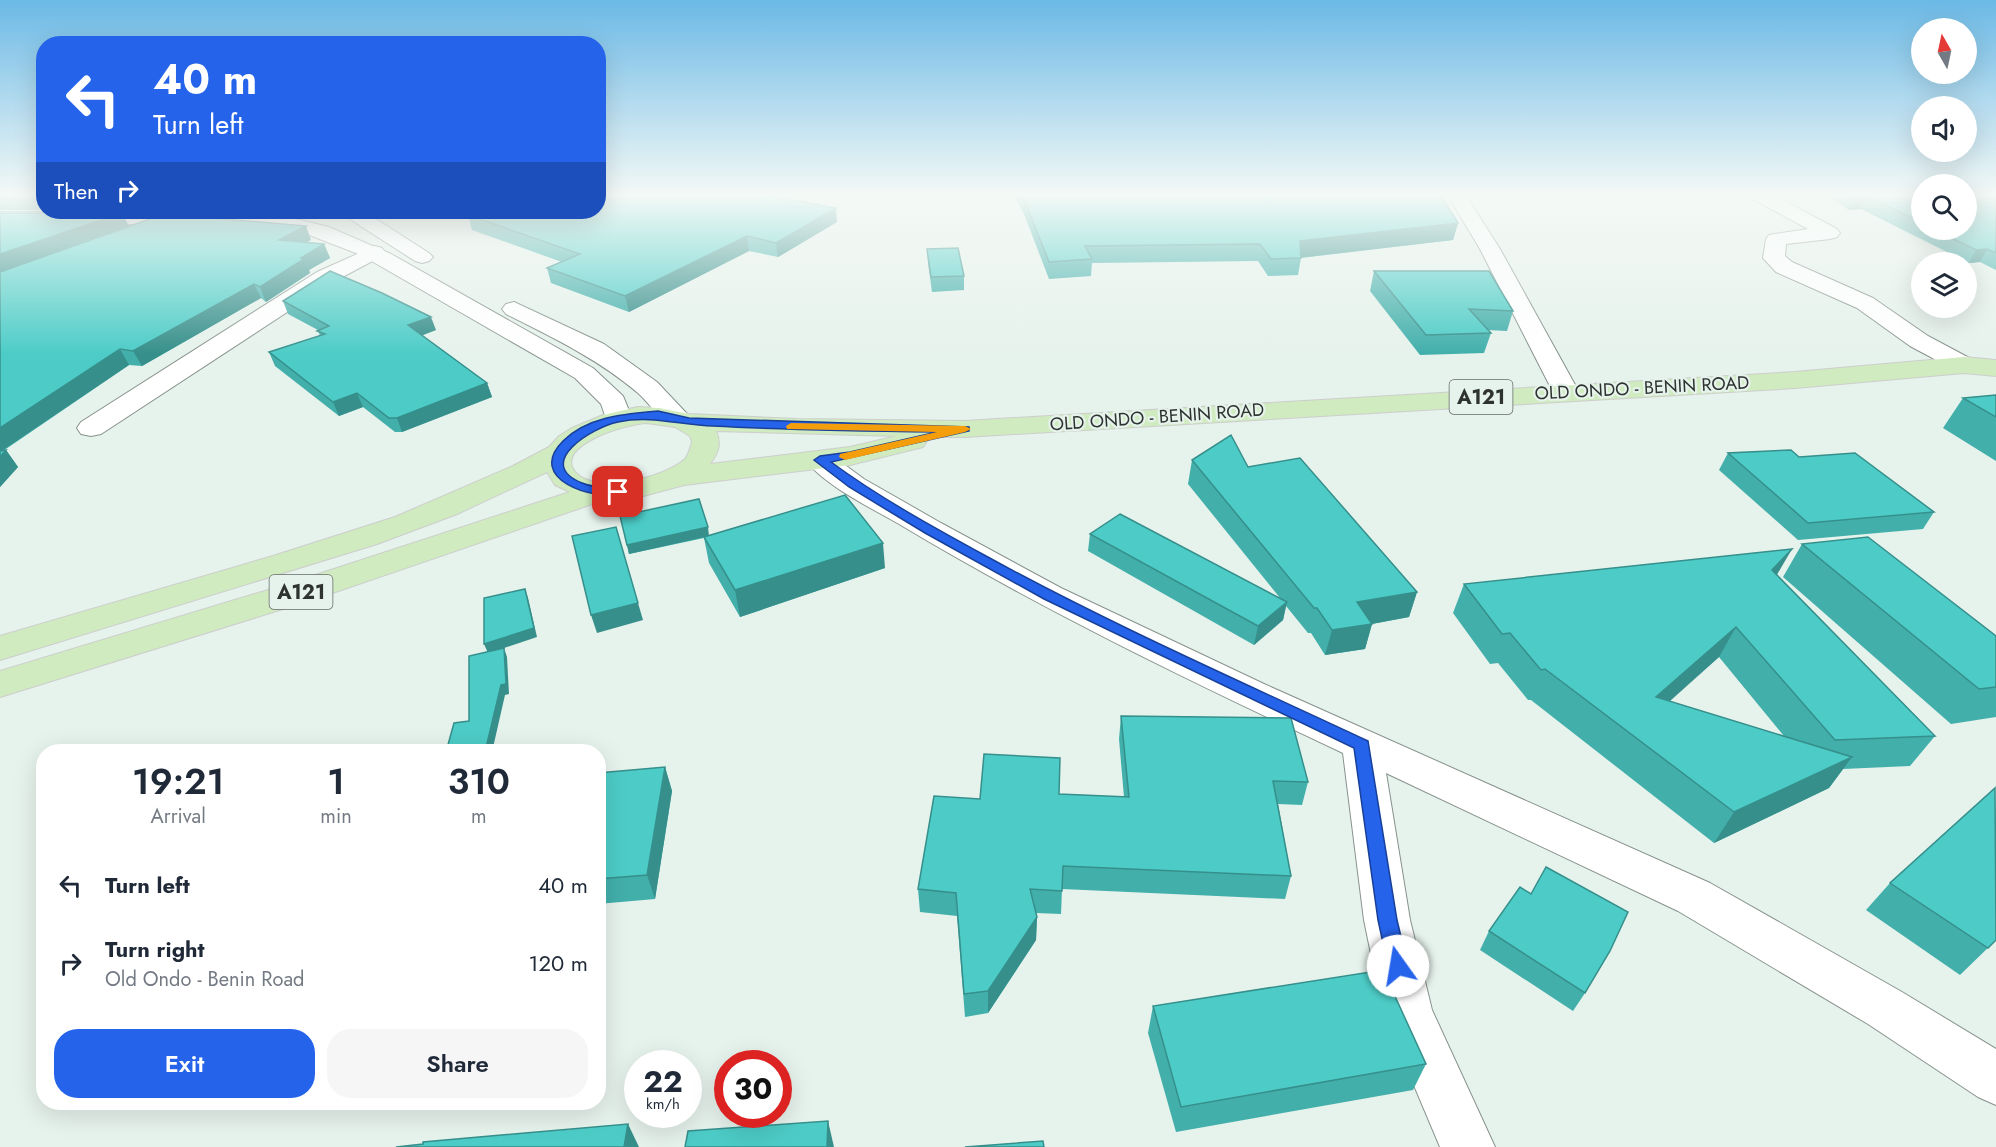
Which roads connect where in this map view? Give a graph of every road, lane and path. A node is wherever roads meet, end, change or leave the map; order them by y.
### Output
1 (364, 248) edge
2 (407, 248) edge
3 (1489, 248) edge
4 (1775, 248) edge
5 (375, 252) junction
6 (1964, 365) junction
7 (1996, 368) edge
8 (1566, 392) junction
9 (618, 418) junction
10 (682, 419) junction
11 (91, 428) dead end
12 (965, 429) junction
13 (561, 452) junction
14 (820, 460) junction
15 (675, 477) junction
16 (599, 491) junction
17 (0, 648) edge
18 (0, 684) edge
19 (1362, 745) junction
20 (1996, 1079) edge
21 (1468, 1147) edge

1 - 5 street
2 - 10 street
3 - 8 street
4 - 6 street
5 - 9 street
5 - 11 street
6 - 7 main road, OLD ONDO - BENIN ROAD / A121
6 - 8 main road, OLD ONDO - BENIN ROAD / A121
8 - 12 main road, OLD ONDO - BENIN ROAD / A121
9 - 10 main road, OLD ONDO - BENIN ROAD
9 - 13 main road, OLD ONDO - BENIN ROAD
10 - 12 main road, OLD ONDO - BENIN ROAD / A121
10 - 15 main road, OLD ONDO - BENIN ROAD
12 - 14 main road, OLD ONDO - BENIN ROAD / A121
13 - 16 main road, OLD ONDO - BENIN ROAD
13 - 17 main road, OLD ONDO - BENIN ROAD / A121
14 - 15 main road, OLD ONDO - BENIN ROAD / A121
14 - 19 street
15 - 16 main road, OLD ONDO - BENIN ROAD
16 - 18 main road, OLD ONDO - BENIN ROAD / A121
19 - 20 street
19 - 21 street

